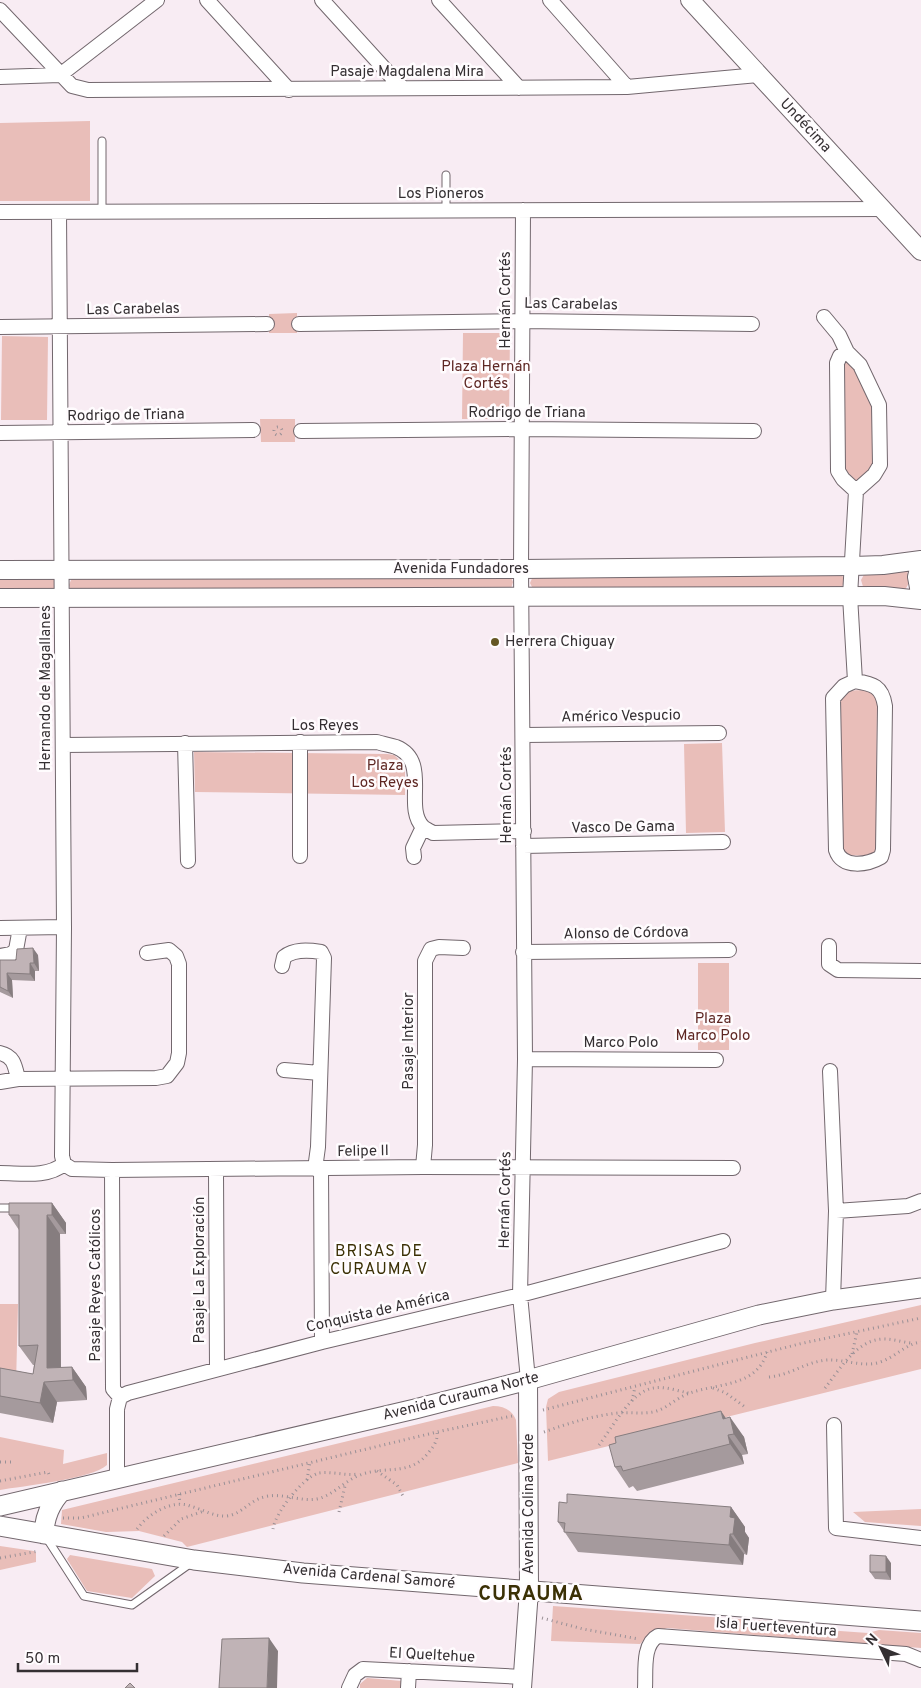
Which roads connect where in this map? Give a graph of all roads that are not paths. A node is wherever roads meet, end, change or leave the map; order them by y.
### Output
1 (157, 0) edge
2 (207, 0) edge
3 (322, 0) edge
4 (439, 0) edge
5 (550, 0) edge
6 (690, 0) edge
7 (0, 10) edge
8 (60, 75) junction
9 (758, 75) junction
10 (0, 77) edge
11 (401, 87) junction
12 (627, 87) junction
13 (519, 88) junction
14 (289, 90) junction
15 (102, 141) dead end
16 (446, 175) dead end
17 (883, 209) junction
18 (446, 210) junction
19 (522, 210) junction
20 (0, 212) edge
21 (59, 212) junction
22 (102, 212) junction
23 (921, 252) edge
24 (824, 317) dead end
25 (523, 321) junction
26 (267, 324) dead end
27 (299, 324) dead end
28 (752, 324) dead end
29 (0, 327) edge
30 (59, 328) junction
31 (847, 352) junction
32 (523, 429) junction
33 (253, 430) dead end
34 (301, 431) dead end
35 (754, 431) dead end
36 (0, 433) edge
37 (60, 433) junction
38 (856, 491) junction
39 (921, 561) edge
40 (853, 566) junction
41 (61, 569) junction
42 (521, 569) junction
43 (0, 570) edge
44 (850, 596) junction
45 (521, 597) junction
46 (0, 598) edge
47 (62, 599) junction
48 (921, 599) edge
49 (855, 681) junction
50 (719, 733) dead end
51 (524, 735) junction
52 (300, 742) junction
53 (186, 743) junction
54 (63, 745) junction
55 (423, 827) junction
56 (524, 831) junction
57 (723, 842) dead end
58 (523, 846) junction
59 (300, 856) dead end
60 (414, 857) dead end
61 (188, 861) dead end
62 (64, 927) junction
63 (0, 928) edge
64 (20, 928) junction
65 (829, 946) dead end
66 (463, 948) dead end
67 (729, 950) dead end
68 (147, 952) dead end
69 (523, 952) junction
70 (0, 956) edge
71 (282, 966) dead end
72 (921, 971) edge
73 (0, 1053) edge
74 (525, 1059) junction
75 (716, 1060) dead end
76 (284, 1070) dead end
77 (830, 1071) dead end
78 (320, 1073) junction
79 (18, 1079) junction
80 (63, 1080) junction
81 (0, 1082) edge
82 (64, 1164) junction
83 (423, 1167) junction
84 (522, 1168) junction
85 (733, 1168) dead end
86 (318, 1169) junction
87 (112, 1170) junction
88 (216, 1171) junction
89 (0, 1173) edge
90 (921, 1201) edge
91 (29, 1207) edge
92 (0, 1208) edge
93 (836, 1211) junction
94 (724, 1241) dead end
95 (921, 1288) edge
96 (520, 1295) junction
97 (833, 1300) junction
98 (322, 1342) junction
99 (216, 1369) junction
100 (528, 1380) junction
101 (120, 1397) junction
102 (834, 1425) dead end
103 (117, 1479) junction
104 (62, 1492) junction
105 (0, 1506) edge
106 (0, 1526) edge
107 (921, 1538) edge
108 (49, 1541) junction
109 (194, 1560) junction
110 (529, 1590) junction
111 (921, 1622) edge
112 (921, 1660) edge
113 (409, 1671) junction
114 (523, 1683) edge
115 (349, 1688) edge
116 (408, 1688) edge
117 (645, 1688) edge

1 - 8 street
2 - 14 street
3 - 11 street
4 - 13 street
5 - 12 street
6 - 9 street, Undécima
7 - 8 street, Pasaje Magdalena Mira
8 - 10 street
8 - 14 street, Pasaje Magdalena Mira
9 - 12 street, Pasaje Magdalena Mira
9 - 17 street, Undécima
11 - 13 street, Pasaje Magdalena Mira
11 - 14 street, Pasaje Magdalena Mira
12 - 13 street, Pasaje Magdalena Mira
15 - 22 lane
16 - 18 lane
17 - 19 street, Los Pioneros
17 - 23 street, Undécima
18 - 19 street, Los Pioneros
18 - 22 street, Los Pioneros
19 - 25 street, Hernán Cortés
20 - 21 street, Los Pioneros
21 - 22 street, Los Pioneros
21 - 30 street, Hernando de Magallanes
24 - 31 street
25 - 27 street, Las Carabelas
25 - 28 street, Las Carabelas
25 - 32 street, Hernán Cortés
26 - 30 street, Las Carabelas
29 - 30 street, Las Carabelas
30 - 37 street, Hernando de Magallanes
31 - 38 street
31 - 38 street
32 - 34 street, Rodrigo de Triana
32 - 35 street, Rodrigo de Triana
32 - 42 street, Hernán Cortés
33 - 37 street, Rodrigo de Triana
36 - 37 street, Rodrigo de Triana
37 - 41 street, Hernando de Magallanes
38 - 40 street
39 - 40 street, Avenida Fundadores
39 - 48 street
40 - 42 street, Avenida Fundadores
40 - 44 street
41 - 42 street, Avenida Fundadores
41 - 43 street, Avenida Fundadores
41 - 47 street, Hernando de Magallanes
42 - 45 street, Hernán Cortés
44 - 45 street, Avenida Fundadores
44 - 48 street, Avenida Fundadores
44 - 49 street
45 - 47 street, Avenida Fundadores
45 - 51 street, Hernán Cortés
46 - 47 street, Avenida Fundadores
47 - 54 street, Hernando de Magallanes
49 - 49 street
50 - 51 street, Américo Vespucio
51 - 56 street, Hernán Cortés
52 - 53 street, Los Reyes
52 - 55 street, Los Reyes
52 - 59 street
53 - 54 street, Los Reyes
53 - 61 street
54 - 62 street, Hernando de Magallanes
55 - 56 street
55 - 60 street
56 - 58 street, Hernán Cortés
57 - 58 street, Vasco De Gama
58 - 69 street, Hernán Cortés
62 - 64 street
62 - 80 street, Hernando de Magallanes
63 - 64 street
64 - 70 street
65 - 72 street
66 - 83 street, Pasaje Interior
67 - 69 street, Alonso de Córdova
68 - 80 street
69 - 74 street, Hernán Cortés
71 - 78 street
73 - 79 street
74 - 75 street, Marco Polo
74 - 84 street, Hernán Cortés
76 - 78 street
77 - 93 street
78 - 86 street
79 - 80 street
79 - 81 street
80 - 82 street, Hernando de Magallanes
82 - 87 street, Felipe II
82 - 89 street
83 - 84 street, Felipe II
83 - 86 street, Felipe II
84 - 85 street, Felipe II
84 - 96 street, Hernán Cortés
86 - 88 street, Felipe II
86 - 98 street
87 - 88 street, Felipe II
87 - 101 street, Pasaje Reyes Católicos
88 - 99 street, Pasaje La Exploración
90 - 93 street
91 - 92 lane
93 - 97 street
94 - 96 street, Conquista de América
95 - 97 main road, Avenida Curauma Norte
96 - 98 street, Conquista de América
96 - 100 street, Hernán Cortés
97 - 100 main road, Avenida Curauma Norte
98 - 99 street, Conquista de América
99 - 101 street, Conquista de América
100 - 103 main road, Avenida Curauma Norte
100 - 110 street, Avenida Colina Verde
101 - 103 street
102 - 107 street
103 - 104 main road, Avenida Curauma Norte
104 - 105 main road, Avenida Curauma Norte
104 - 108 main road
106 - 108 main road, Avenida Cardenal Samoré
108 - 109 main road, Avenida Cardenal Samoré
108 - 109 lane
109 - 110 main road, Avenida Cardenal Samoré
110 - 111 main road, Avenida Cardenal Samoré
110 - 114 street, Avenida Colina Verde
112 - 117 street, Isla Fuerteventura
113 - 114 street, El Queltehue
113 - 115 street, El Queltehue
113 - 116 street

